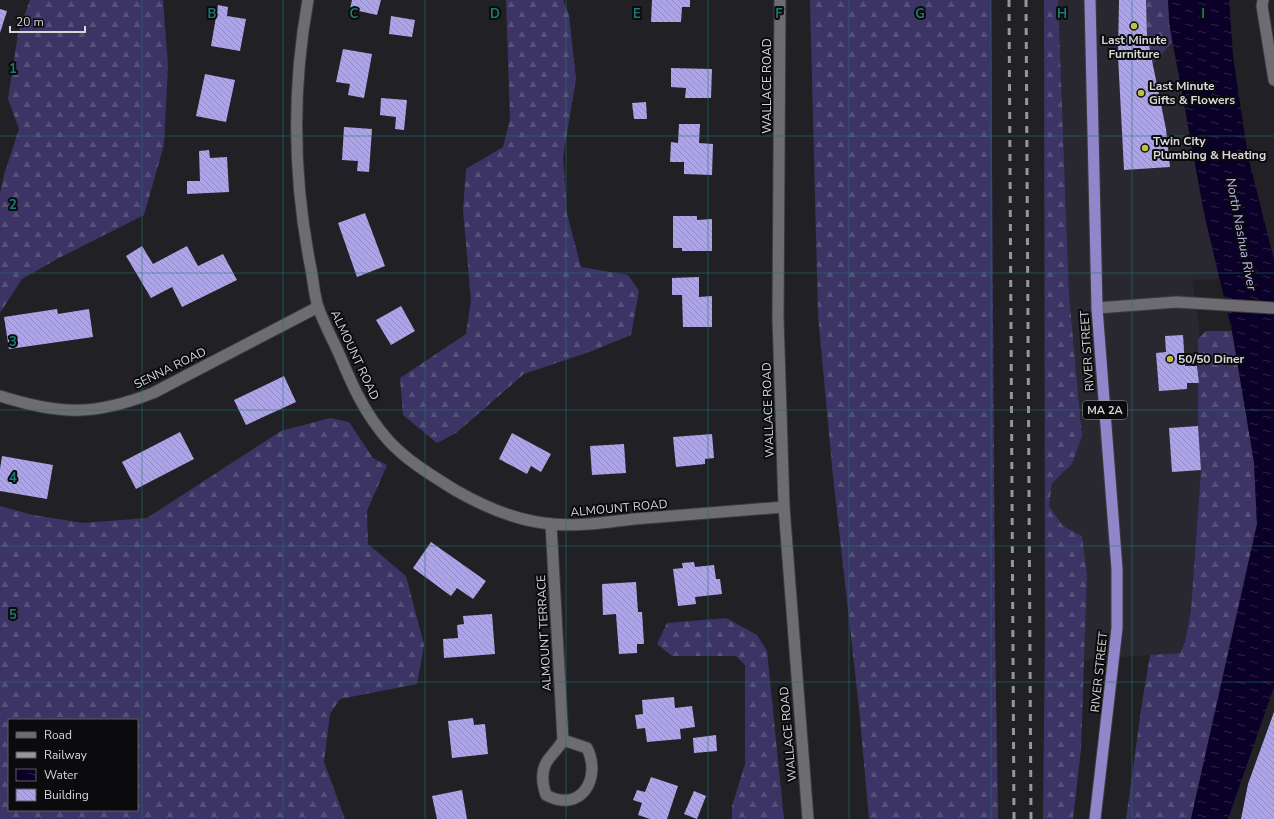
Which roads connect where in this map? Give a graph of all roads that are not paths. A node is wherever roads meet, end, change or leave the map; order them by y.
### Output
1 (308, 0) edge
2 (780, 0) edge
3 (1090, 0) edge
4 (1263, 0) edge
5 (1274, 80) edge
6 (318, 307) junction
7 (1097, 308) junction
8 (1274, 308) edge
9 (0, 396) edge
10 (784, 507) junction
11 (551, 524) junction
12 (563, 740) junction
13 (808, 819) edge
14 (1095, 819) edge

1 - 6 street, ALMOUNT ROAD
2 - 10 street, WALLACE ROAD
3 - 7 highway, RIVER STREET / MA 2A
4 - 5 street
6 - 9 street, SENNA ROAD
6 - 11 street, ALMOUNT ROAD
7 - 8 street
7 - 14 highway, RIVER STREET / MA 2A
10 - 11 street, ALMOUNT ROAD
10 - 13 street, WALLACE ROAD
11 - 12 street, ALMOUNT TERRACE
12 - 12 street

